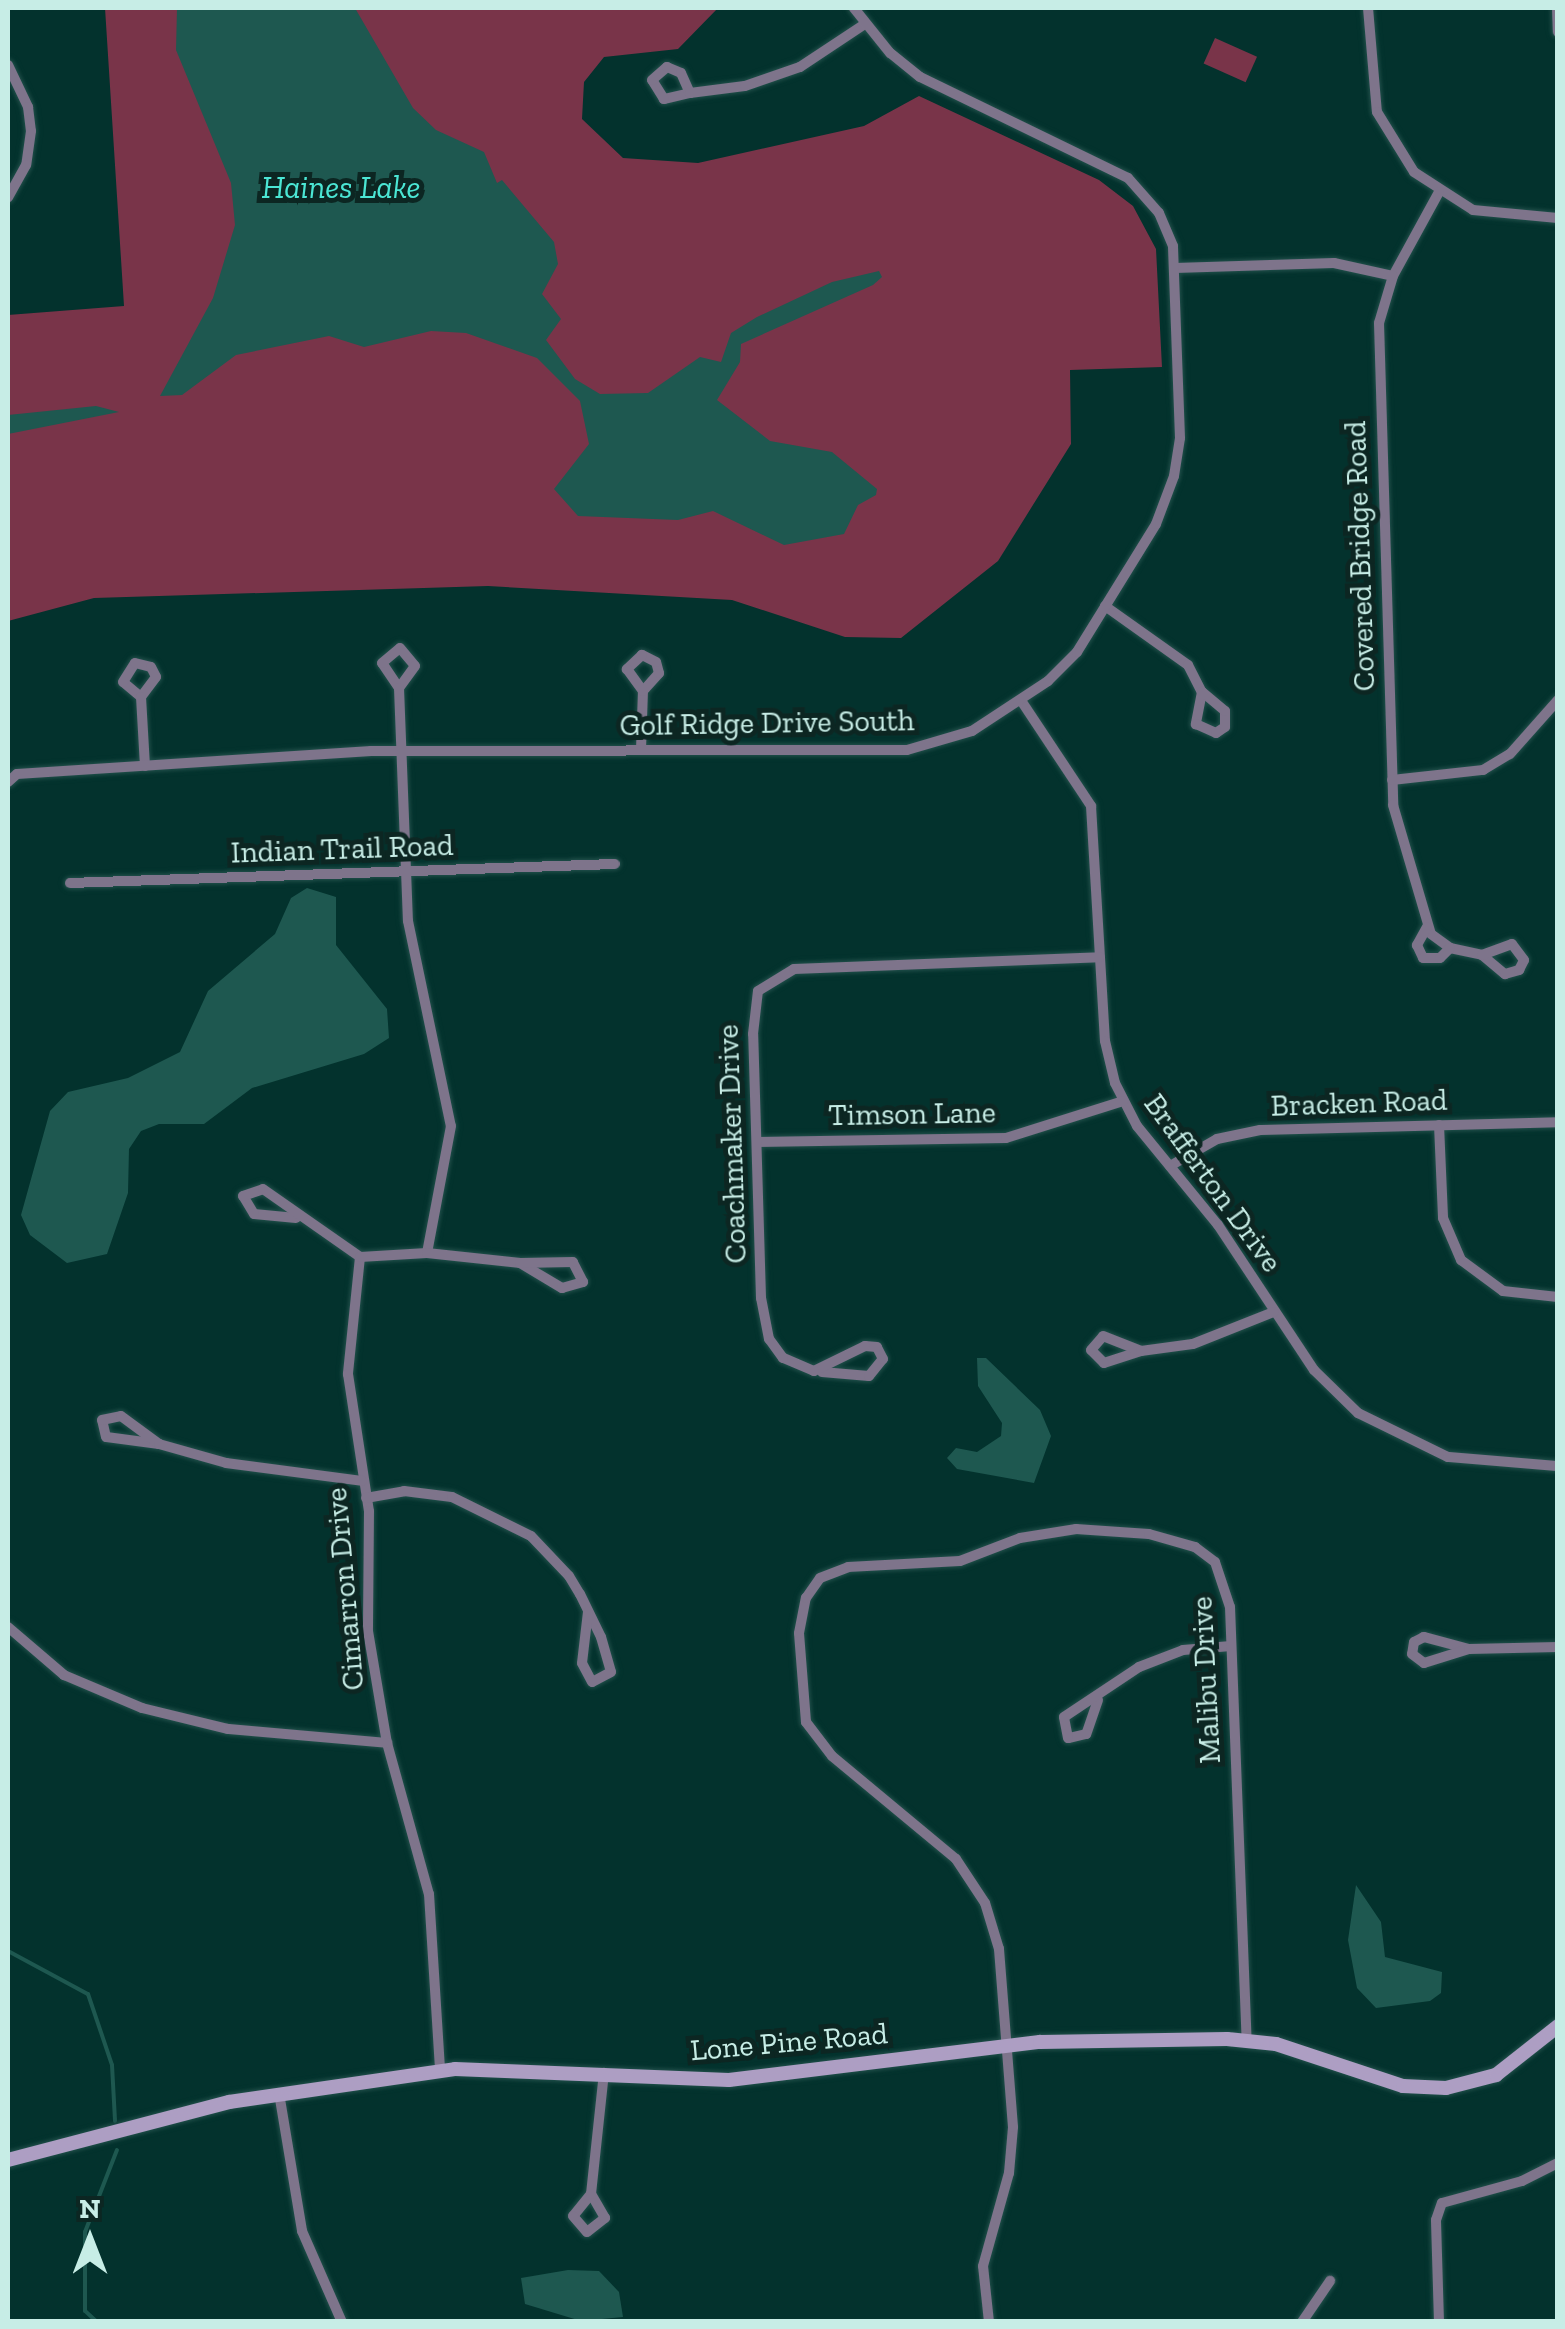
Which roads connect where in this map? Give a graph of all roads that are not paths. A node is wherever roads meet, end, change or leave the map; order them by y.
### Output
1 (854, 8) edge
2 (1368, 8) edge
3 (1557, 8) edge
4 (866, 24) junction
5 (1558, 32) edge
6 (8, 65) edge
7 (690, 92) dead end
8 (1438, 192) junction
9 (8, 197) edge
10 (1558, 218) edge
11 (1175, 268) junction
12 (1392, 276) junction
13 (1105, 606) junction
14 (399, 688) dead end
15 (642, 690) dead end
16 (1202, 692) dead end
17 (141, 697) dead end
18 (1558, 700) edge
19 (1022, 702) junction
20 (402, 750) junction
21 (642, 750) junction
22 (145, 766) junction
23 (11, 774) edge
24 (1392, 780) junction
25 (615, 864) dead end
26 (405, 872) junction
27 (70, 883) dead end
28 (1427, 927) junction
29 (1450, 948) junction
30 (1482, 955) dead end
31 (1100, 958) junction
32 (1123, 1100) junction
33 (1558, 1122) edge
34 (1439, 1125) junction
35 (757, 1142) junction
36 (1170, 1166) junction
37 (296, 1218) junction
38 (427, 1253) junction
39 (360, 1257) junction
40 (520, 1262) junction
41 (1558, 1297) edge
42 (1274, 1312) junction
43 (1141, 1351) dead end
44 (822, 1372) junction
45 (159, 1444) junction
46 (1558, 1466) edge
47 (362, 1481) junction
48 (366, 1498) junction
49 (588, 1612) junction
50 (8, 1627) edge
51 (1231, 1646) junction
52 (1558, 1648) edge
53 (1469, 1649) junction
54 (1098, 1700) dead end
55 (387, 1743) junction
56 (1558, 2026) edge
57 (1246, 2040) junction
58 (1009, 2045) junction
59 (440, 2071) junction
60 (604, 2073) junction
61 (279, 2093) junction
62 (8, 2160) edge
63 (1558, 2163) edge
64 (591, 2194) dead end
65 (1330, 2280) dead end
66 (342, 2322) edge
67 (989, 2322) edge
68 (1302, 2322) edge
69 (1439, 2322) edge

1 - 4 street, Golf Ridge Drive South
2 - 8 street
3 - 5 street
4 - 7 street
4 - 11 street, Golf Ridge Drive South
6 - 9 street
8 - 10 street
8 - 12 street, Covered Bridge Road
11 - 12 street
11 - 13 street, Golf Ridge Drive South
12 - 24 street, Covered Bridge Road
13 - 16 street
13 - 19 street, Golf Ridge Drive South
14 - 20 street
15 - 21 street
17 - 22 street
18 - 24 street
19 - 21 street, Golf Ridge Drive South
19 - 31 street, Brafferton Drive
20 - 21 street, Golf Ridge Drive South
20 - 22 street, Golf Ridge Drive South
20 - 26 street
22 - 23 street, Golf Ridge Drive South
24 - 28 street, Covered Bridge Road
25 - 26 street, Indian Trail Road
26 - 27 street, Indian Trail Road
26 - 38 street
28 - 29 street
28 - 29 street, Covered Bridge Road
29 - 30 street, Covered Bridge Road
31 - 32 street, Brafferton Drive
31 - 35 street, Coachmaker Drive
32 - 35 street, Timson Lane
32 - 36 street, Brafferton Drive
33 - 34 street, Bracken Road
34 - 36 street, Bracken Road
34 - 41 street
35 - 44 street, Coachmaker Drive
36 - 42 street, Brafferton Drive
37 - 37 street
37 - 39 street
38 - 39 street
38 - 40 street
39 - 47 street, Cimarron Drive
40 - 40 street
42 - 43 street
42 - 46 street, Brafferton Drive
44 - 44 street, Coachmaker Drive
45 - 45 street
45 - 47 street
47 - 48 street, Cimarron Drive
48 - 49 street
48 - 55 street, Cimarron Drive
49 - 49 street
50 - 55 street
51 - 54 street
51 - 57 street, Malibu Drive
51 - 58 street, Malibu Drive
52 - 53 street
53 - 53 street
55 - 59 street, Cimarron Drive
56 - 57 street, Lone Pine Road
57 - 58 street, Lone Pine Road
58 - 60 street, Lone Pine Road
58 - 67 street
59 - 60 street, Lone Pine Road
59 - 61 street, Lone Pine Road
60 - 64 street
61 - 62 street, Lone Pine Road
61 - 66 street
63 - 69 street
65 - 68 street

